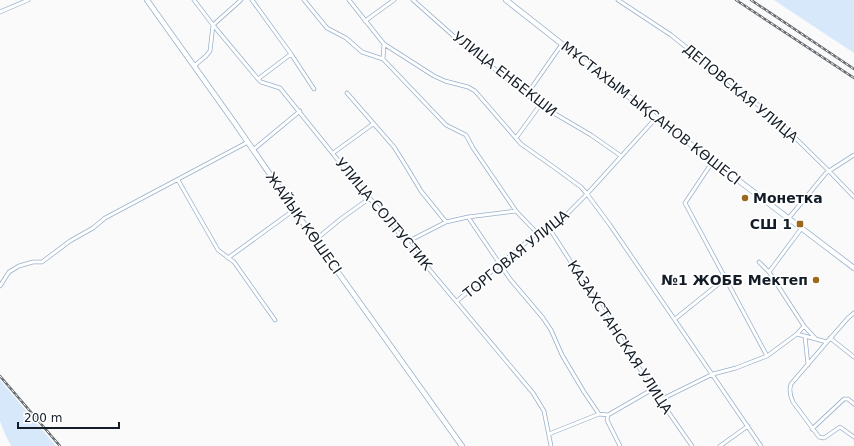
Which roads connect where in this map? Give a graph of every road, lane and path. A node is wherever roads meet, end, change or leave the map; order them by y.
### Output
1 (28, 0) edge
2 (147, 0) edge
3 (194, 0) edge
4 (241, 0) edge
5 (252, 0) edge
6 (304, 0) edge
7 (349, 0) edge
8 (394, 0) edge
9 (414, 0) edge
10 (506, 0) edge
11 (618, 0) edge
12 (0, 12) edge
13 (365, 21) junction
14 (213, 25) junction
15 (384, 44) junction
16 (562, 44) junction
17 (291, 54) junction
18 (383, 59) junction
19 (194, 66) junction
20 (258, 79) junction
21 (314, 89) dead end
22 (347, 93) dead end
23 (527, 94) junction
24 (540, 105) junction
25 (300, 111) junction
26 (656, 118) junction
27 (372, 124) junction
28 (516, 138) junction
29 (248, 142) junction
30 (254, 150) junction
31 (333, 153) junction
32 (854, 155) edge
33 (621, 156) junction
34 (713, 161) junction
35 (829, 171) junction
36 (178, 180) junction
37 (587, 194) junction
38 (854, 197) edge
39 (370, 198) junction
40 (294, 210) junction
41 (516, 211) junction
42 (468, 216) junction
43 (788, 219) junction
44 (446, 222) junction
45 (549, 228) junction
46 (802, 229) junction
47 (537, 233) junction
48 (315, 240) junction
49 (407, 242) junction
50 (228, 258) junction
51 (758, 262) dead end
52 (500, 265) junction
53 (854, 268) edge
54 (769, 272) junction
55 (726, 278) junction
56 (0, 286) edge
57 (457, 301) junction
58 (854, 313) edge
59 (675, 319) junction
60 (275, 320) dead end
61 (804, 326) junction
62 (797, 334) junction
63 (805, 336) junction
64 (830, 338) junction
65 (816, 339) junction
66 (827, 342) junction
67 (767, 356) junction
68 (854, 357) edge
69 (808, 365) junction
70 (713, 374) junction
71 (653, 389) junction
72 (660, 400) junction
73 (854, 404) edge
74 (599, 414) junction
75 (608, 415) junction
76 (748, 426) junction
77 (812, 429) junction
78 (548, 434) junction
79 (854, 438) edge
80 (462, 446) edge
81 (551, 446) edge
82 (620, 446) edge
83 (692, 446) edge
84 (720, 446) edge
85 (762, 446) edge

1 - 12 street
2 - 19 street, ЖАЙЫҚ КӨШЕСІ
3 - 14 street, УЛИЦА СОЛТУСТИК
4 - 14 street
5 - 17 street
6 - 18 street
7 - 13 street
8 - 13 street
9 - 23 street, УЛИЦА ЕНБЕКШИ
10 - 16 street, МҰСТАХЫМ ЫҚСАНОВ КӨШЕСІ
11 - 35 street, ДЕПОВСКАЯ УЛИЦА
13 - 15 street
14 - 19 street
14 - 20 street, УЛИЦА СОЛТУСТИК
15 - 18 street
15 - 28 street
16 - 23 street
16 - 26 street, МҰСТАХЫМ ЫҚСАНОВ КӨШЕСІ
17 - 20 street
17 - 21 street
18 - 41 street
19 - 29 street, ЖАЙЫҚ КӨШЕСІ
20 - 25 street, УЛИЦА СОЛТУСТИК
22 - 27 street
23 - 24 street, УЛИЦА ЕНБЕКШИ
24 - 28 street
24 - 33 street, УЛИЦА ЕНБЕКШИ
25 - 30 street
25 - 31 street, УЛИЦА СОЛТУСТИК
26 - 33 street, ТОРГОВАЯ УЛИЦА
26 - 34 street, МҰСТАХЫМ ЫҚСАНОВ КӨШЕСІ
27 - 31 street
27 - 44 street
28 - 37 street
29 - 30 street, ЖАЙЫҚ КӨШЕСІ
29 - 36 street
30 - 40 street, ЖАЙЫҚ КӨШЕСІ
31 - 39 street, УЛИЦА СОЛТУСТИК
32 - 35 street
33 - 37 street, ТОРГОВАЯ УЛИЦА
34 - 43 street, МҰСТАХЫМ ЫҚСАНОВ КӨШЕСІ
34 - 55 street
35 - 38 street, ДЕПОВСКАЯ УЛИЦА
35 - 43 street
36 - 50 street
36 - 56 street
37 - 45 street, ТОРГОВАЯ УЛИЦА
37 - 59 street
39 - 48 street
39 - 49 street, УЛИЦА СОЛТУСТИК
40 - 48 street, ЖАЙЫҚ КӨШЕСІ
40 - 50 street
41 - 42 street
41 - 47 street
42 - 44 street
42 - 52 street
43 - 46 street, МҰСТАХЫМ ЫҚСАНОВ КӨШЕСІ
44 - 49 street
45 - 47 street, ТОРГОВАЯ УЛИЦА
45 - 71 street, КАЗАХСТАНСКАЯ УЛИЦА
46 - 53 street, МҰСТАХЫМ ЫҚСАНОВ КӨШЕСІ
46 - 54 street
47 - 52 street, ТОРГОВАЯ УЛИЦА
48 - 80 street, ЖАЙЫҚ КӨШЕСІ
49 - 57 street, УЛИЦА СОЛТУСТИК
50 - 60 street
51 - 54 street
52 - 57 street, ТОРГОВАЯ УЛИЦА
52 - 74 street
54 - 61 street
55 - 59 street
55 - 67 street
57 - 78 street, УЛИЦА СОЛТУСТИК
58 - 64 street
59 - 70 street
61 - 62 street
61 - 65 street
62 - 63 street
62 - 67 street
63 - 65 street
63 - 69 street
64 - 66 street
64 - 68 street
65 - 66 street
66 - 69 street
67 - 70 street
69 - 77 street
70 - 72 street
70 - 76 street
71 - 72 street, КАЗАХСТАНСКАЯ УЛИЦА
71 - 75 street
72 - 83 street, КАЗАХСТАНСКАЯ УЛИЦА
73 - 77 street
74 - 75 street
74 - 78 street
75 - 82 street
76 - 84 street
76 - 85 street
77 - 79 street
78 - 81 street, УЛИЦА СОЛТУСТИК

